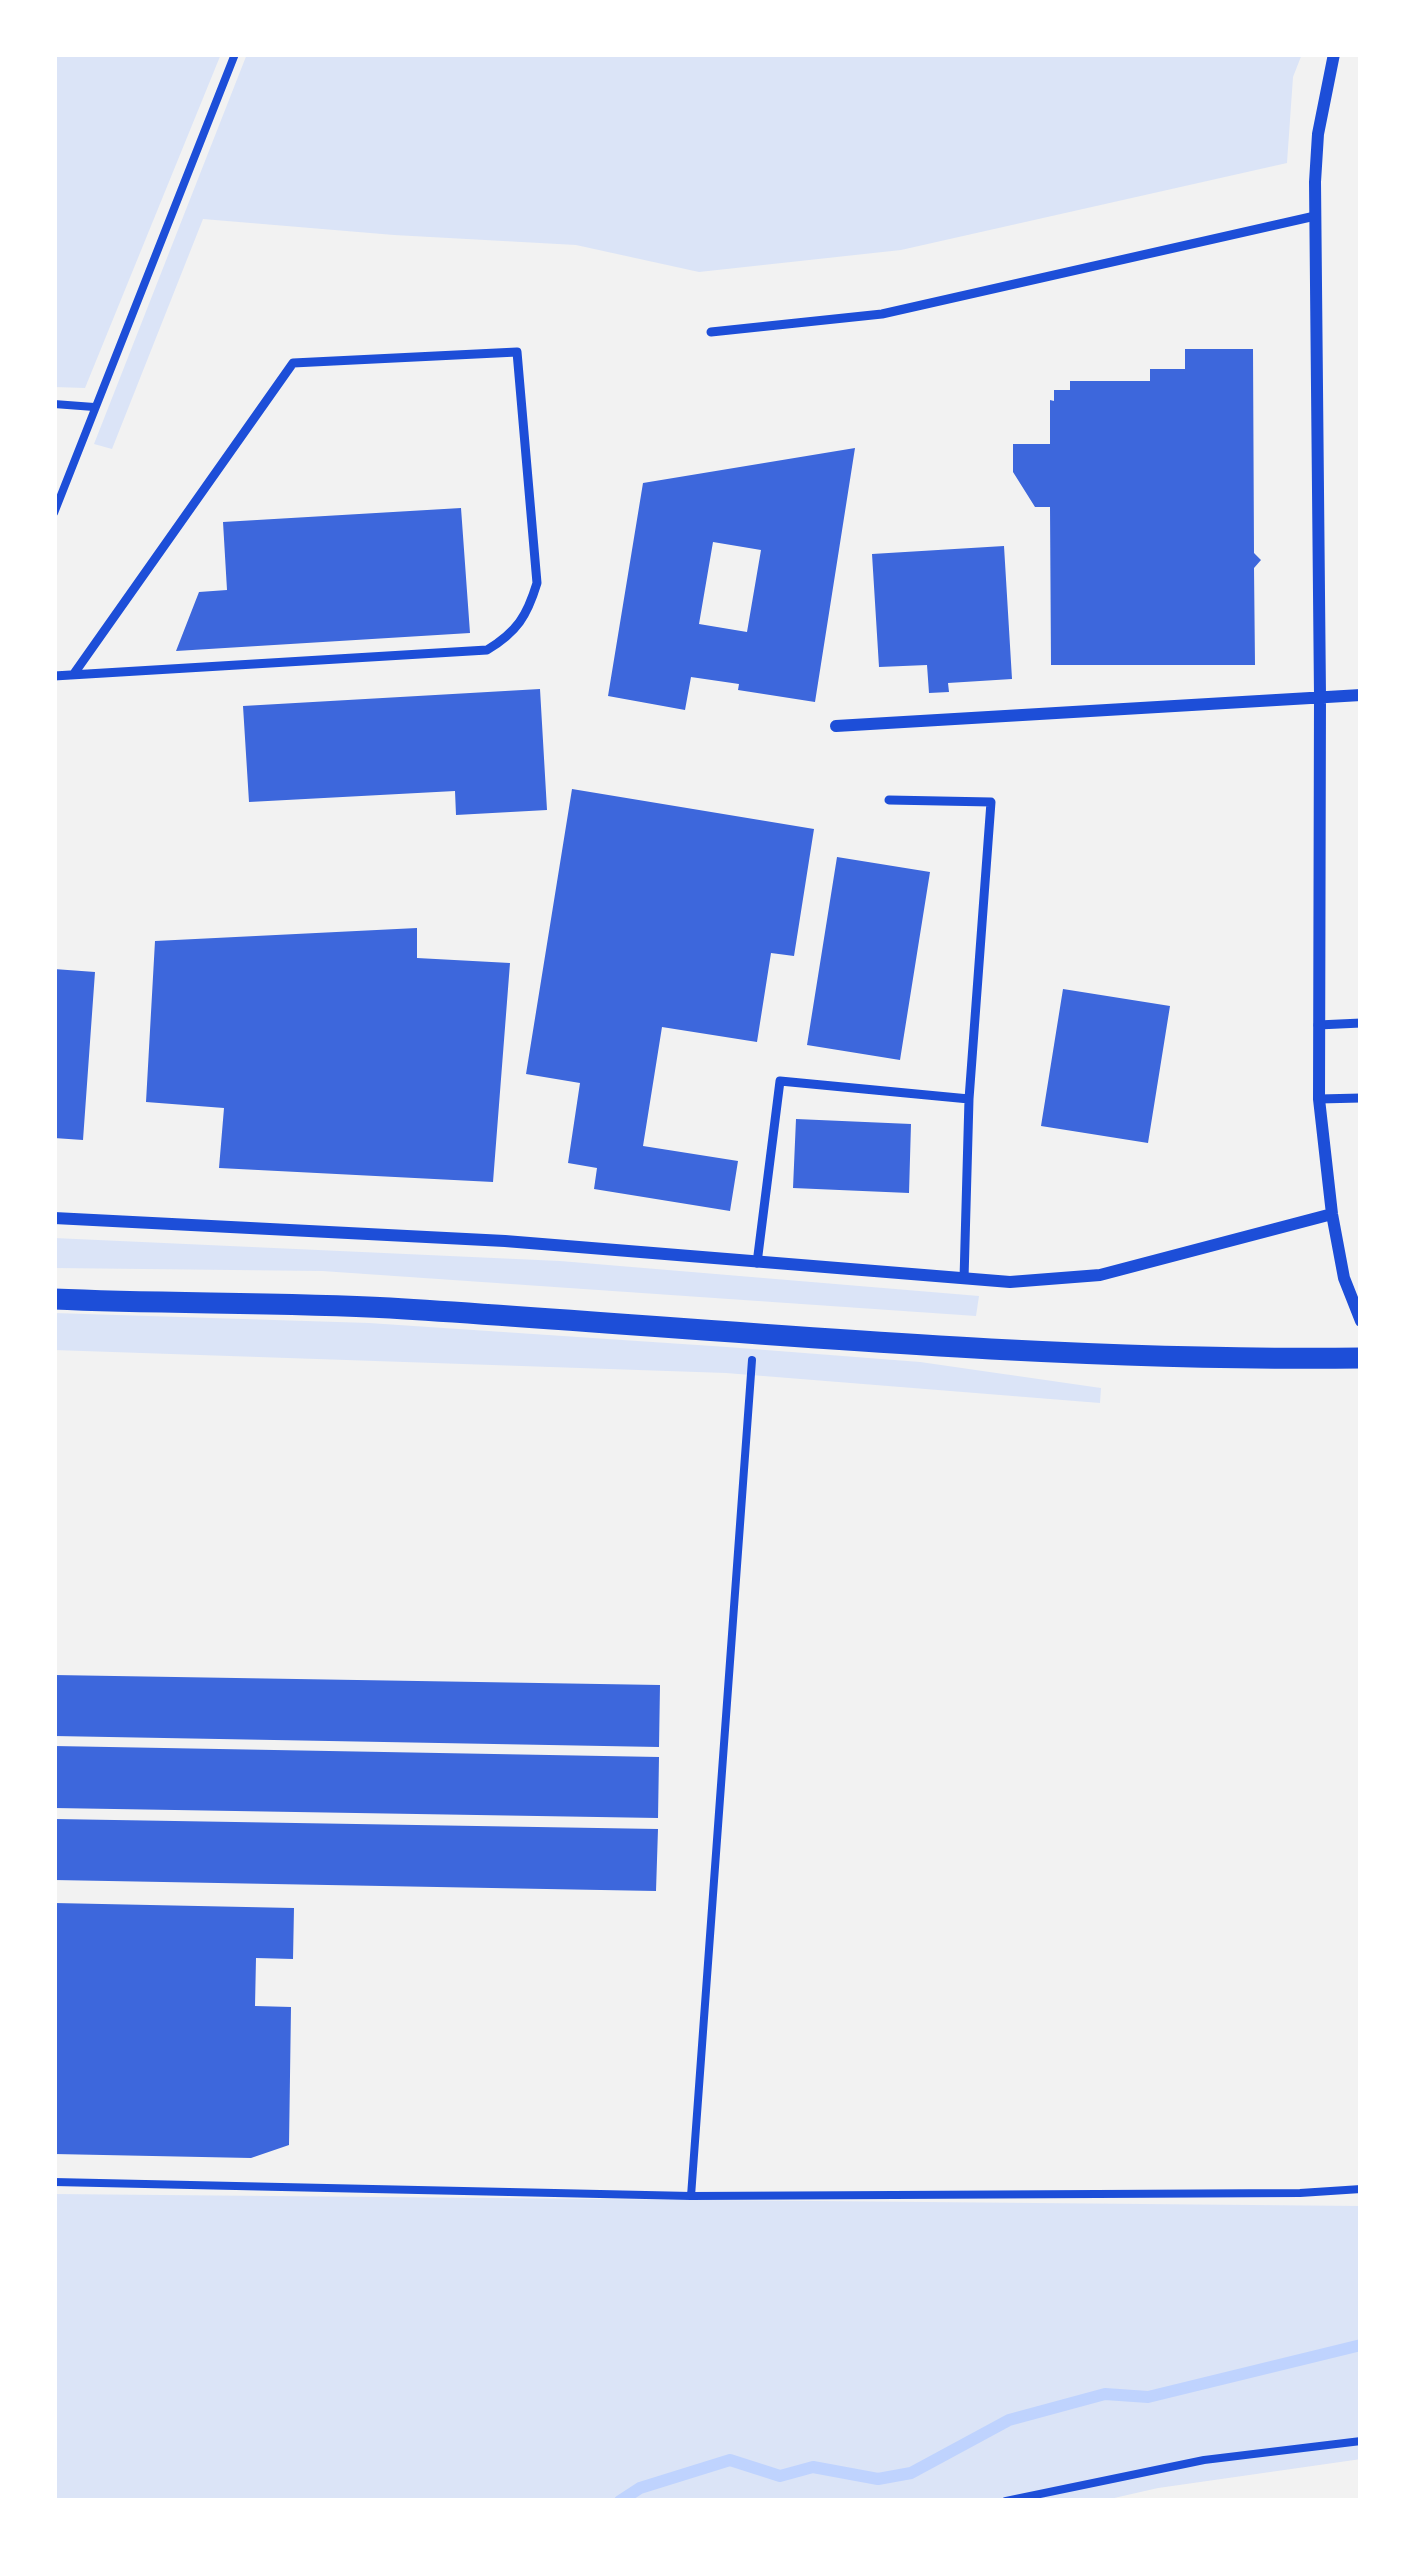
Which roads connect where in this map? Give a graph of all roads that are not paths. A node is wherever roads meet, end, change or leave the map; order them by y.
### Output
1 (1334, 54) edge
2 (1315, 215) junction
3 (710, 332) dead end
4 (73, 675) junction
5 (54, 676) edge
6 (1361, 695) edge
7 (1320, 697) junction
8 (836, 726) dead end
9 (890, 800) dead end
10 (1361, 1023) edge
11 (1318, 1025) junction
12 (1361, 1098) edge
13 (969, 1099) junction
14 (1319, 1099) junction
15 (1331, 1214) junction
16 (54, 1218) edge
17 (757, 1263) junction
18 (964, 1279) junction
19 (54, 1299) edge
20 (1361, 1322) edge
21 (1361, 1358) edge

1 - 2 street
2 - 3 lane
2 - 7 street
4 - 4 lane
4 - 5 lane
6 - 7 street
7 - 8 street
7 - 11 street
9 - 13 lane
10 - 11 lane
11 - 14 street
12 - 14 lane
13 - 17 lane
13 - 18 lane
14 - 15 street
15 - 18 street
15 - 20 street
16 - 17 street
17 - 18 street
19 - 21 street

